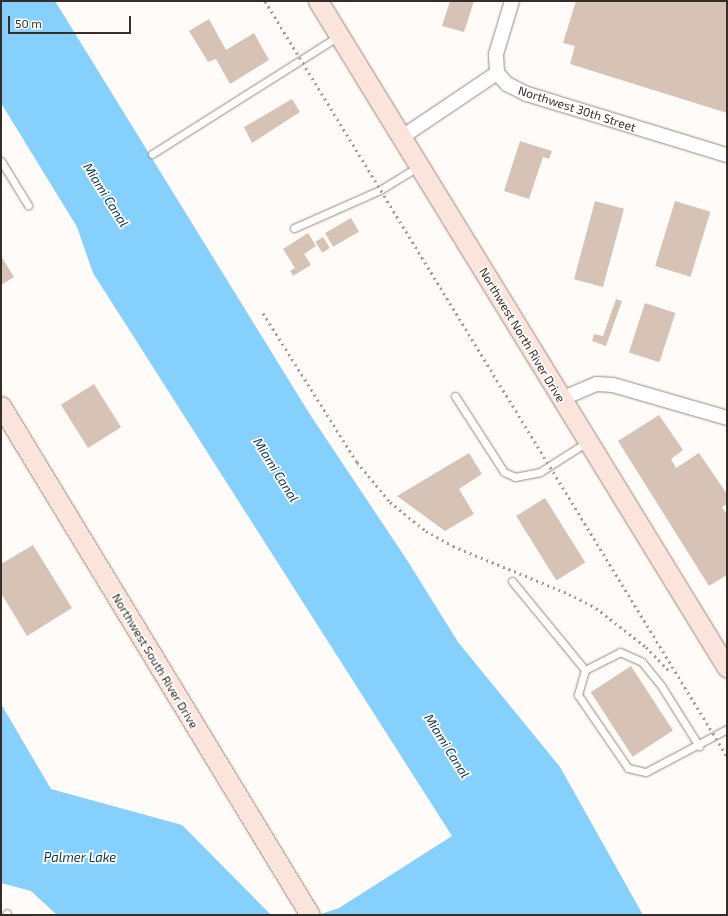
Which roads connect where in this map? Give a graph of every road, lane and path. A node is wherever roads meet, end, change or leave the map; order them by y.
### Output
1 (318, 1) edge
2 (512, 1) edge
3 (340, 36) junction
4 (497, 73) junction
5 (402, 137) junction
6 (152, 154) dead end
7 (727, 155) edge
8 (1, 161) edge
9 (419, 166) junction
10 (28, 205) dead end
11 (294, 228) dead end
12 (455, 396) dead end
13 (561, 399) junction
14 (1, 406) edge
15 (727, 418) edge
16 (587, 442) junction
17 (512, 581) dead end
18 (727, 668) edge
19 (585, 670) junction
20 (727, 729) edge
21 (698, 746) junction
22 (307, 910) edge

1 - 3 main road, Northwest North River Drive
2 - 4 street
3 - 5 main road, Northwest North River Drive
3 - 6 lane
4 - 5 street
4 - 7 street, Northwest 30th Street
5 - 9 main road, Northwest North River Drive
8 - 10 lane
9 - 11 lane
9 - 13 main road, Northwest North River Drive
12 - 16 lane
13 - 15 street
13 - 16 main road, Northwest North River Drive
14 - 22 main road, Northwest South River Drive
16 - 18 main road, Northwest North River Drive
17 - 19 lane
19 - 21 lane
19 - 21 lane
20 - 21 lane

